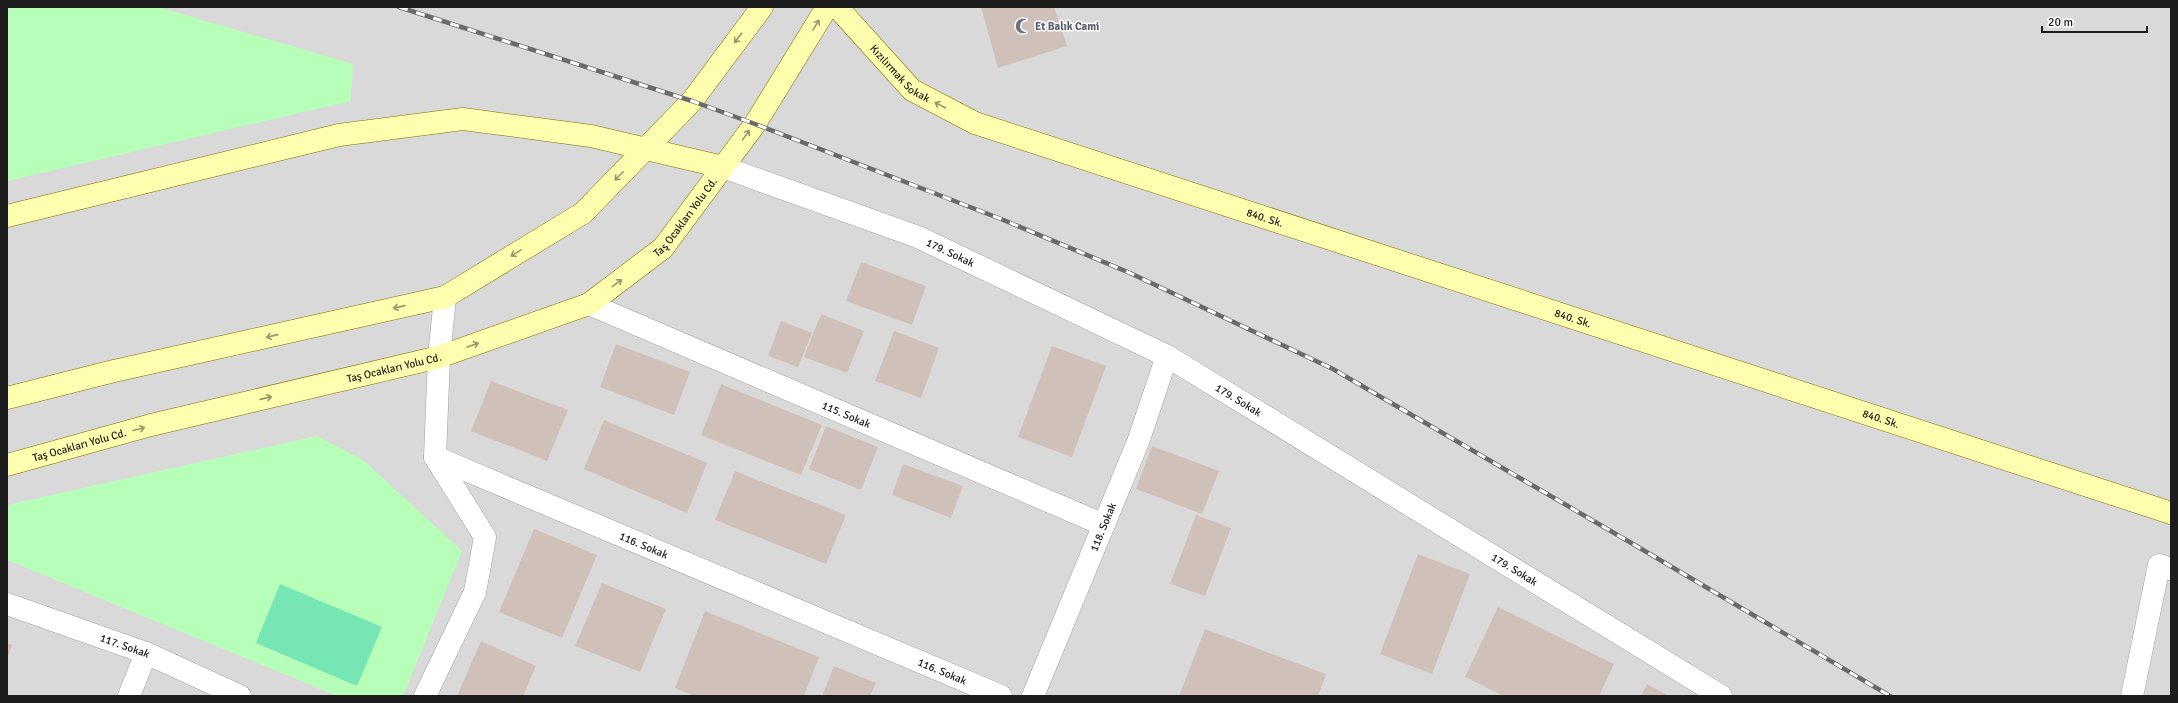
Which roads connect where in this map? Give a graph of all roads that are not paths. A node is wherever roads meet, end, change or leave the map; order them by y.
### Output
1 (762, 7) edge
2 (827, 7) edge
3 (837, 7) edge
4 (975, 124) joint
5 (647, 148) junction
6 (724, 166) junction
7 (7, 216) edge
8 (445, 297) junction
9 (589, 304) junction
10 (1167, 356) junction
11 (439, 357) junction
12 (7, 398) edge
13 (435, 457) junction
14 (7, 465) edge
15 (2171, 513) edge
16 (1104, 524) junction
17 (2171, 569) edge
18 (7, 604) edge
19 (146, 653) junction
20 (130, 696) edge
21 (240, 696) edge
22 (425, 696) edge
23 (1001, 696) edge
24 (1033, 696) edge
25 (1722, 696) edge
26 (2132, 696) edge

1 -> 5 street
6 -> 2 street, Taş Ocakları Yolu Cd.
4 -> 3 street, Kızılırmak Sokak
4 - 15 street, 840. Sk.
5 - 6 street
5 - 7 street
5 -> 8 street
9 -> 6 street, Taş Ocakları Yolu Cd.
6 - 10 street, 179. Sokak
8 - 11 street
8 -> 12 street
11 -> 9 street, Taş Ocakları Yolu Cd.
9 - 16 street, 115. Sokak
10 - 16 street, 118. Sokak
10 - 25 street, 179. Sokak
11 - 13 street
14 -> 11 street, Taş Ocakları Yolu Cd.
13 - 22 street
13 - 23 street, 116. Sokak
16 - 24 street, 118. Sokak
17 - 26 street
18 - 19 street, 117. Sokak
19 - 20 street
19 - 21 street, 117. Sokak

